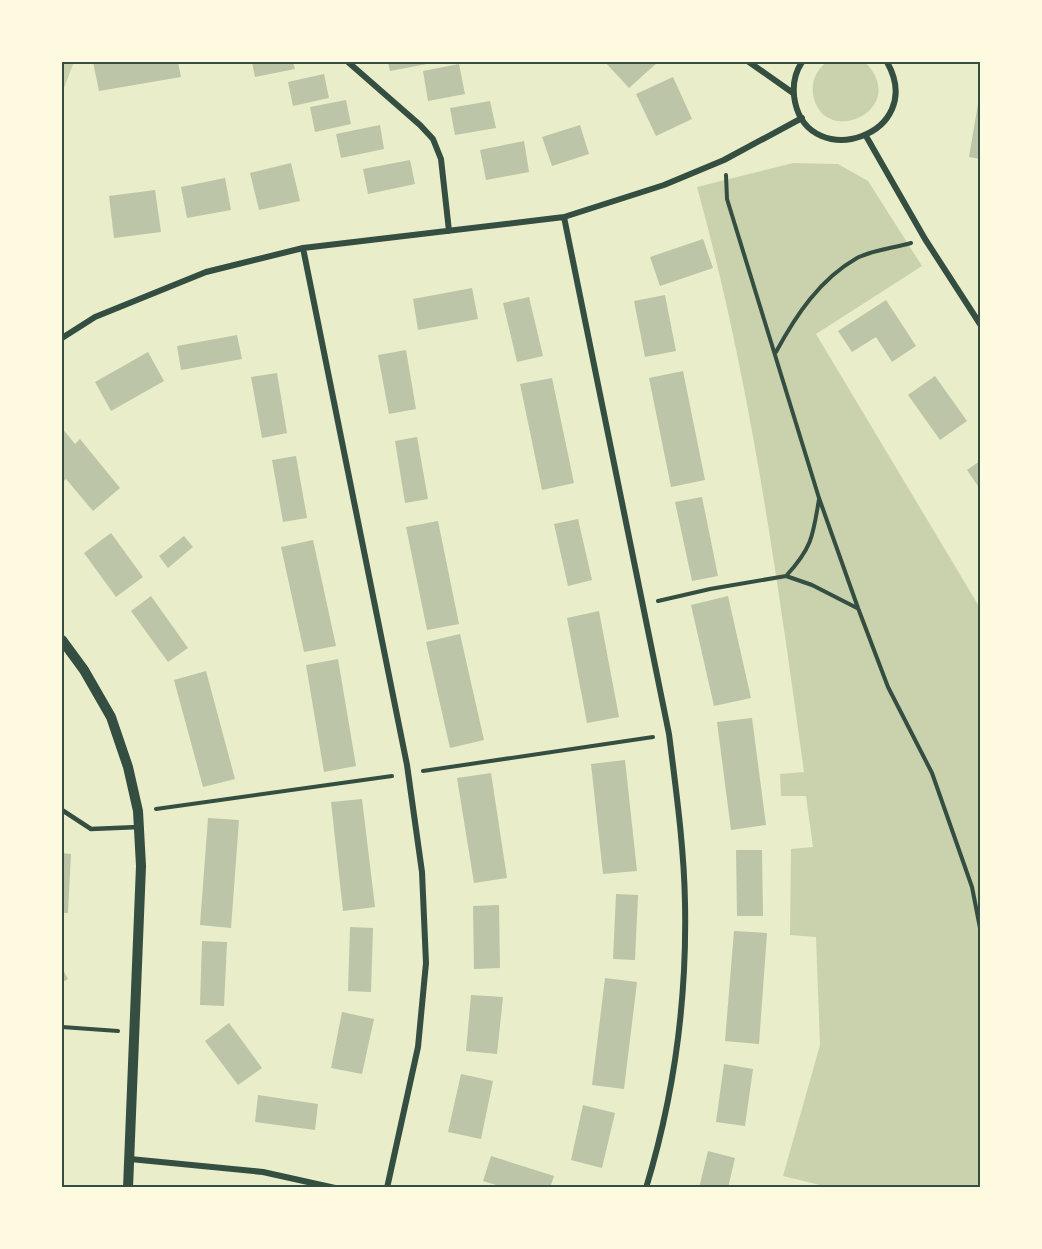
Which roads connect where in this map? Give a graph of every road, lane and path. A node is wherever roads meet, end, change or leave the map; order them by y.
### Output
1 (348, 62) edge
2 (749, 62) edge
3 (802, 62) edge
4 (887, 62) edge
5 (794, 93) junction
6 (802, 118) junction
7 (866, 136) junction
8 (724, 160) junction
9 (564, 217) junction
10 (449, 231) junction
11 (925, 239) junction
12 (303, 248) junction
13 (981, 324) edge
14 (62, 338) edge
15 (776, 352) junction
16 (819, 498) junction
17 (786, 576) junction
18 (643, 605) junction
19 (858, 609) junction
20 (62, 640) edge
21 (62, 810) edge
22 (139, 827) junction
23 (981, 928) edge
24 (62, 1027) edge
25 (135, 1032) junction
26 (130, 1159) junction
27 (128, 1188) edge
28 (335, 1188) edge
29 (387, 1188) edge
30 (646, 1188) edge

1 - 10 street
2 - 5 street
3 - 5 street
4 - 7 street
5 - 6 street
6 - 7 street
6 - 8 street
7 - 11 street
8 - 9 street
8 - 15 path
9 - 10 street
9 - 18 street
10 - 12 street
11 - 13 street
11 - 15 path
12 - 14 street
12 - 29 street
15 - 16 path
16 - 17 path
16 - 19 path
17 - 18 path
17 - 19 path
18 - 30 street
19 - 23 path
20 - 22 street
21 - 22 lane
22 - 25 street
24 - 25 path
25 - 26 street
26 - 27 street
26 - 28 street

